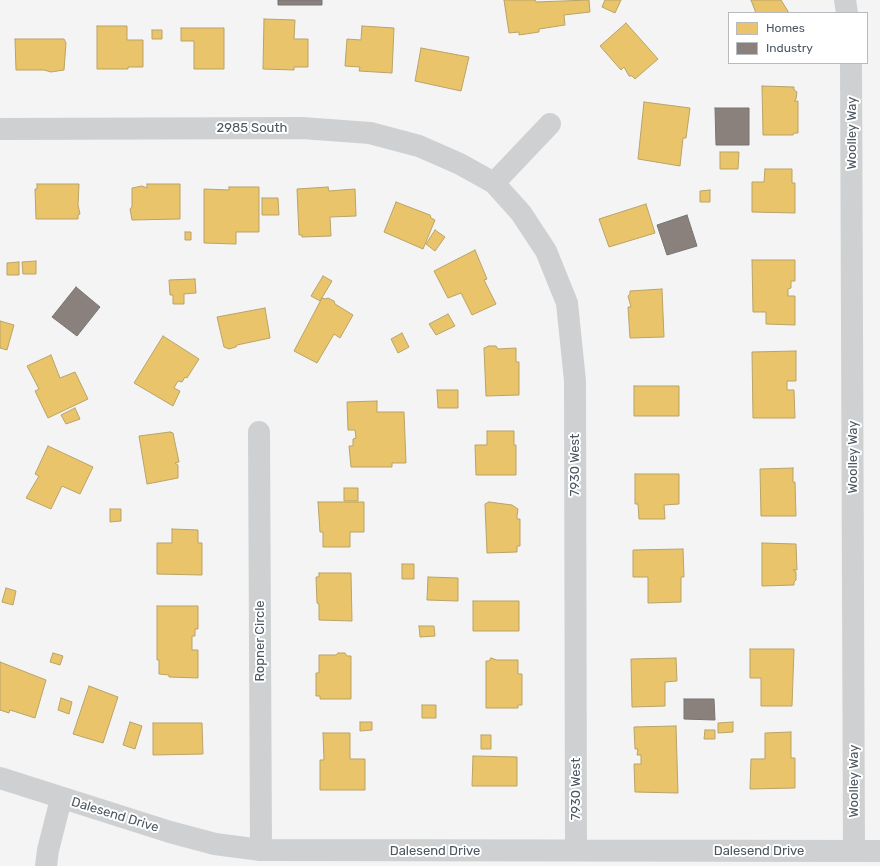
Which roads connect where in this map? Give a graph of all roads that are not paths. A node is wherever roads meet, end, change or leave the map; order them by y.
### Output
1 (845, 0) edge
2 (848, 12) edge
3 (851, 64) edge
4 (550, 124) dead end
5 (0, 129) edge
6 (494, 183) junction
7 (259, 432) dead end
8 (0, 778) edge
9 (61, 798) junction
10 (261, 850) junction
11 (576, 850) junction
12 (854, 851) junction
13 (880, 851) edge
14 (509, 858) edge
15 (46, 866) edge

1 - 2 street
3 - 12 street, Woolley Way
4 - 6 street
5 - 6 street, 2985 South
6 - 11 street, 7930 West
7 - 10 street, Ropner Circle
8 - 9 street, Dalesend Drive
9 - 10 street, Dalesend Drive
9 - 15 street
10 - 14 street, Dalesend Drive
11 - 12 street, Dalesend Drive
11 - 14 street, Dalesend Drive
12 - 13 street, Dalesend Drive

